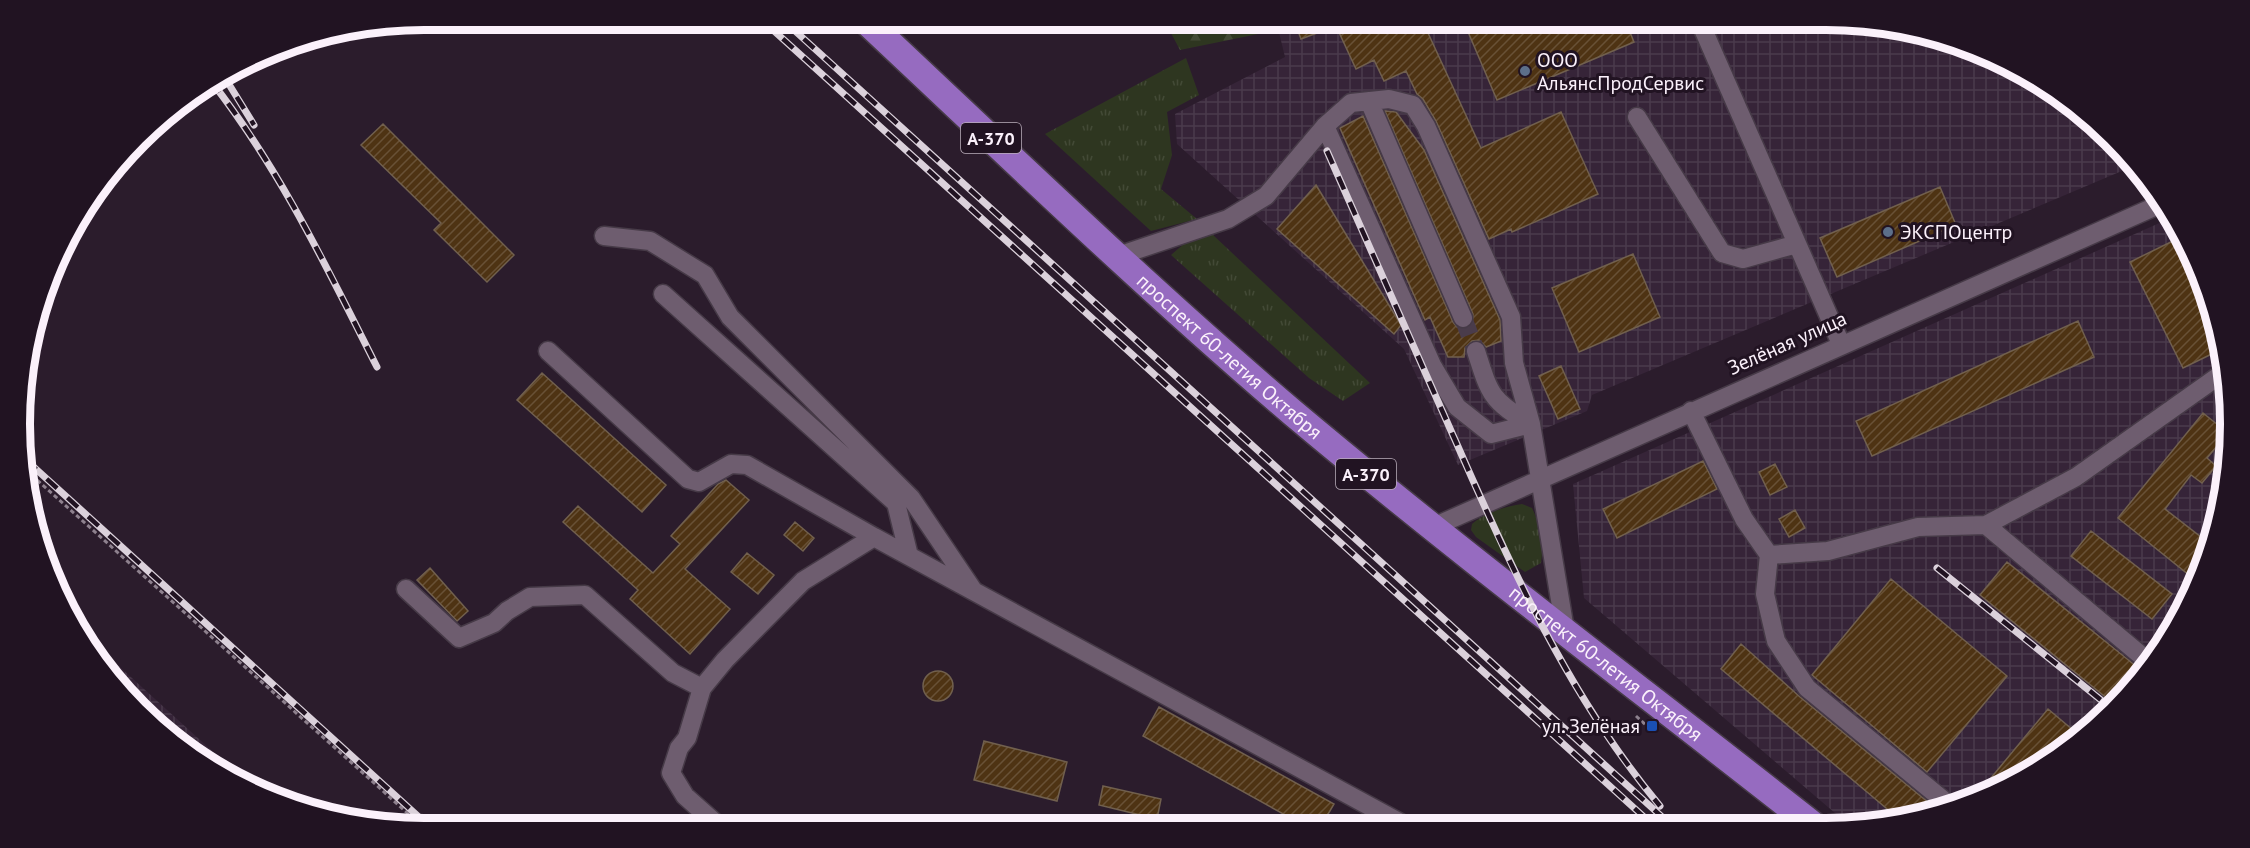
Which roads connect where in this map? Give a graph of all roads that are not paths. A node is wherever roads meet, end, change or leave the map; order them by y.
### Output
1 (876, 30) edge
2 (1703, 30) edge
3 (1369, 101) junction
4 (1637, 117) dead end
5 (1325, 126) junction
6 (2154, 206) edge
7 (604, 237) dead end
8 (1797, 244) junction
9 (1118, 256) junction
10 (663, 294) dead end
11 (1463, 318) tunnel mouth
12 (1841, 344) junction
13 (548, 351) dead end
14 (1476, 351) tunnel mouth
15 (2217, 377) edge
16 (1691, 411) junction
17 (1531, 424) junction
18 (1540, 478) junction
19 (1986, 525) junction
20 (1431, 528) junction
21 (874, 537) junction
22 (1769, 555) junction
23 (909, 556) junction
24 (406, 589) dead end
25 (974, 591) junction
26 (1565, 630) junction
27 (2144, 658) edge
28 (702, 688) junction
29 (1943, 800) edge
30 (710, 818) edge
31 (1391, 818) edge
32 (1803, 818) edge

1 - 9 highway, проспект 60-летия Октября / А-370
2 - 8 street
3 - 5 street
3 - 11 street
3 - 17 street
4 - 8 street
5 - 9 street
5 - 17 street
6 - 12 street, Зелёная улица
7 - 25 street
8 - 12 street
9 - 20 highway, проспект 60-летия Октября / А-370
10 - 23 street
12 - 16 street, Зелёная улица
13 - 21 street
14 - 17 street
15 - 19 street
16 - 18 street, Зелёная улица
16 - 22 street
17 - 18 street
18 - 20 street, Зелёная улица
18 - 26 street
19 - 22 street
19 - 27 street
20 - 26 highway, проспект 60-летия Октября / А-370
21 - 23 street
21 - 28 street
22 - 29 street
23 - 25 street
24 - 28 street
25 - 31 street
26 - 32 highway, проспект 60-летия Октября / А-370
28 - 30 street

